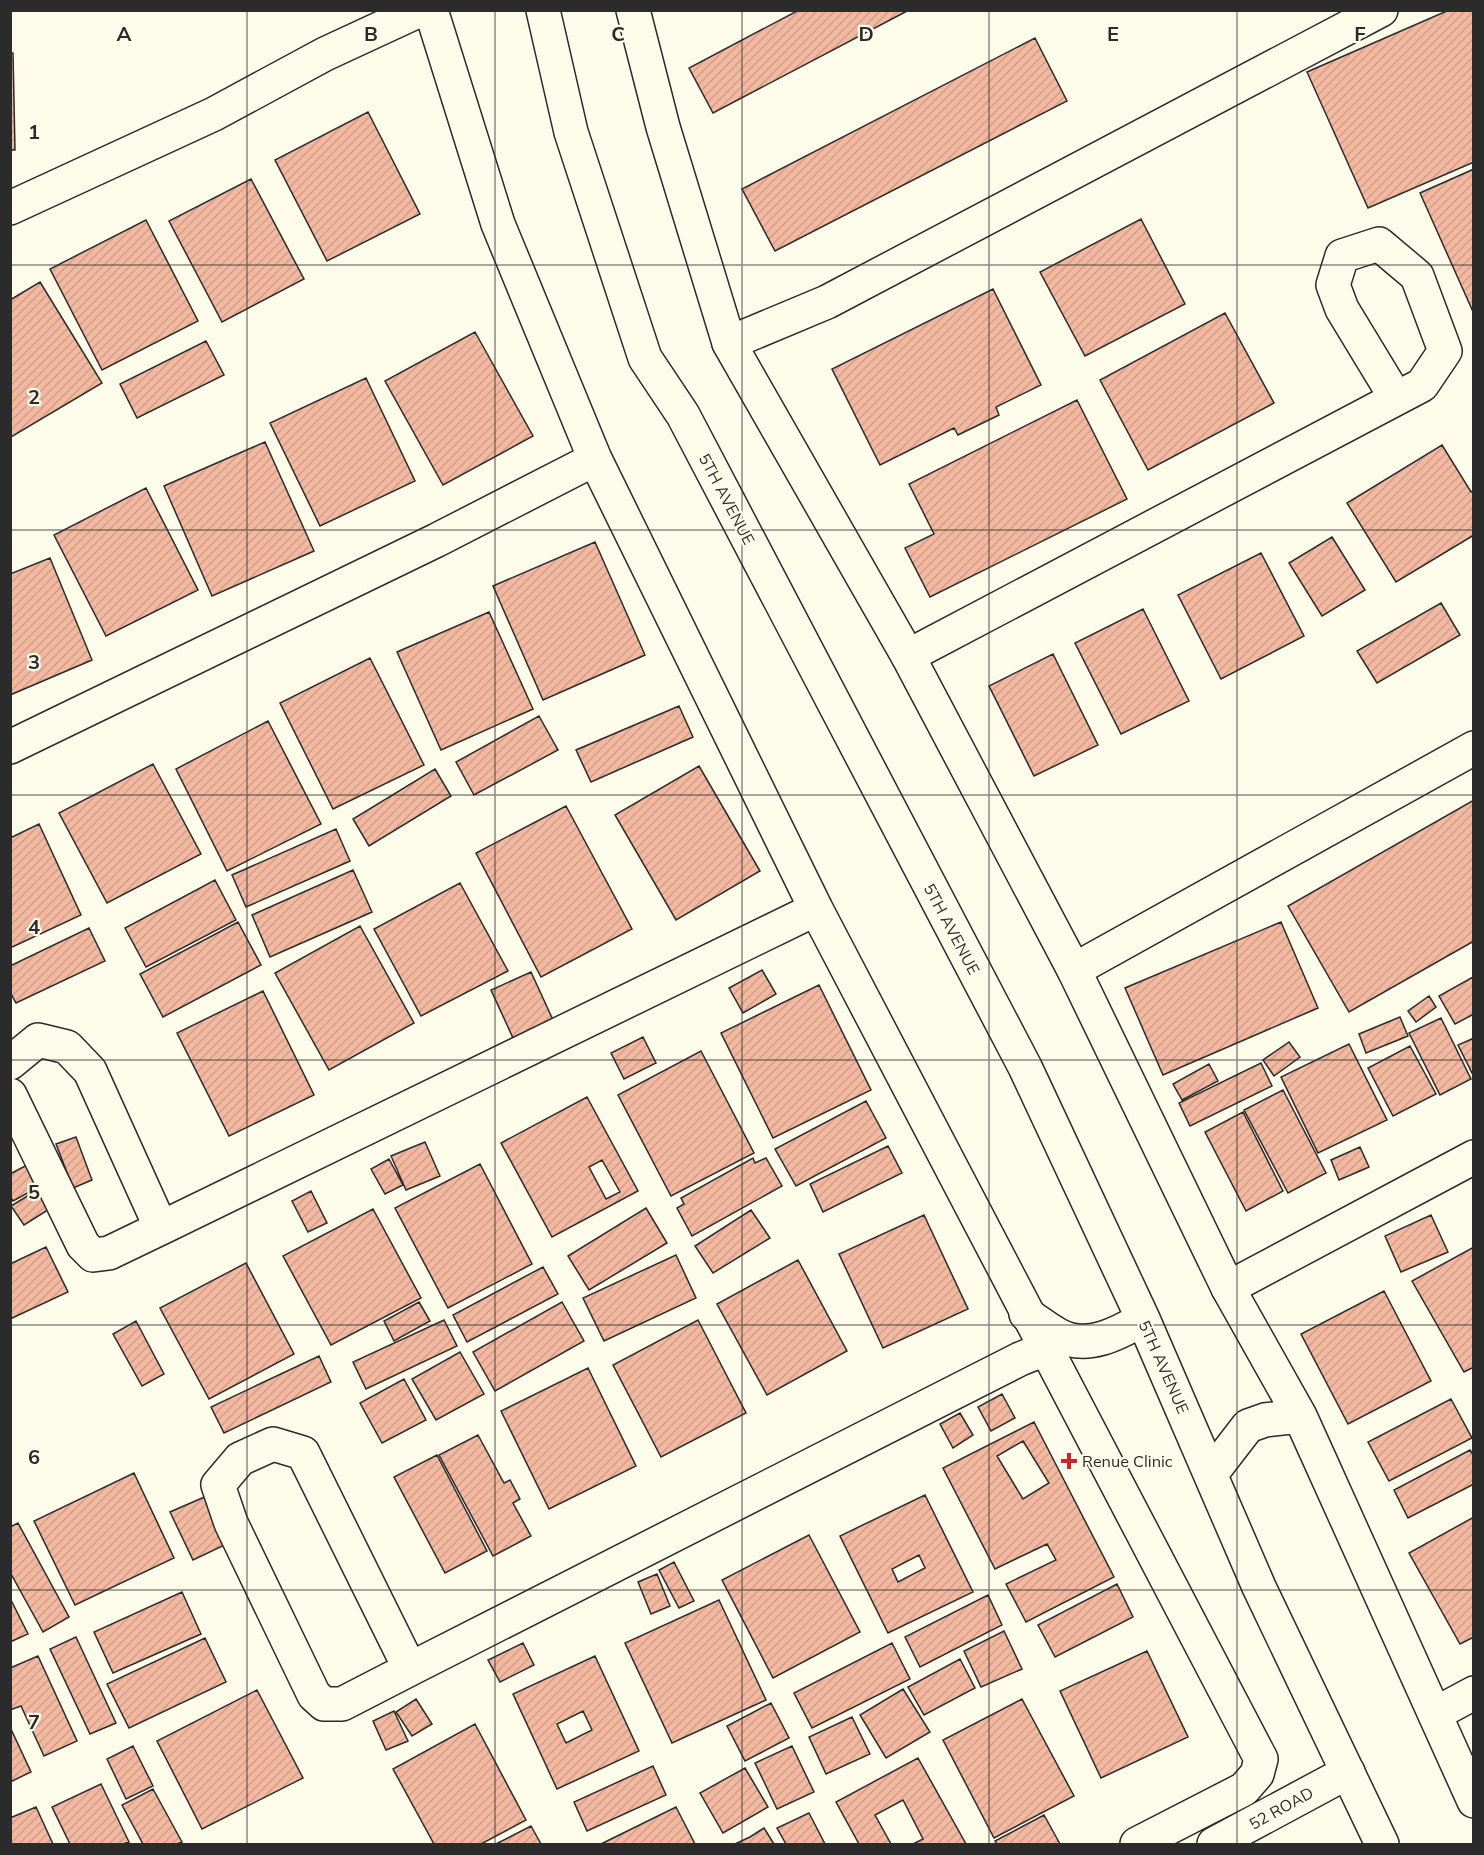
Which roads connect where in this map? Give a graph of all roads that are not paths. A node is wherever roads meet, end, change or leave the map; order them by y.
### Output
1 (420, 10) edge
2 (431, 10) edge
3 (543, 10) edge
4 (633, 10) edge
5 (1381, 10) edge
6 (10, 208) edge
7 (729, 343) junction
8 (1396, 398) dead end
9 (595, 459) junction
10 (908, 656) junction
11 (10, 747) edge
12 (1473, 748) edge
13 (816, 909) junction
14 (1074, 970) junction
15 (10, 1063) edge
16 (10, 1095) edge
17 (1473, 1157) edge
18 (161, 1228) junction
19 (1228, 1288) junction
20 (1026, 1314) junction
21 (1143, 1318) junction
22 (1045, 1349) junction
23 (1300, 1416) junction
24 (1211, 1474) junction
25 (410, 1669) junction
26 (1473, 1693) edge
27 (1435, 1714) junction
28 (1348, 1772) junction
29 (1473, 1801) edge
30 (1137, 1845) edge
31 (1214, 1845) edge
32 (1382, 1845) edge

1 - 6 street
2 - 9 street
3 - 21 street, 5TH AVENUE
4 - 7 street
5 - 7 street
7 - 10 street
8 - 10 street
9 - 11 street
9 - 13 street
10 - 14 street
12 - 14 street
13 - 18 street
13 - 20 street
14 - 19 street
15 - 18 street
16 - 18 street
17 - 19 street
19 - 23 street
20 - 21 street
20 - 22 street
21 - 24 street, 5TH AVENUE
22 - 25 street
22 - 30 street
23 - 24 street
23 - 27 street
24 - 28 street, 5TH AVENUE
25 - 25 street
26 - 27 street
27 - 29 street
28 - 31 street, 52 ROAD
28 - 32 street, 5TH AVENUE

